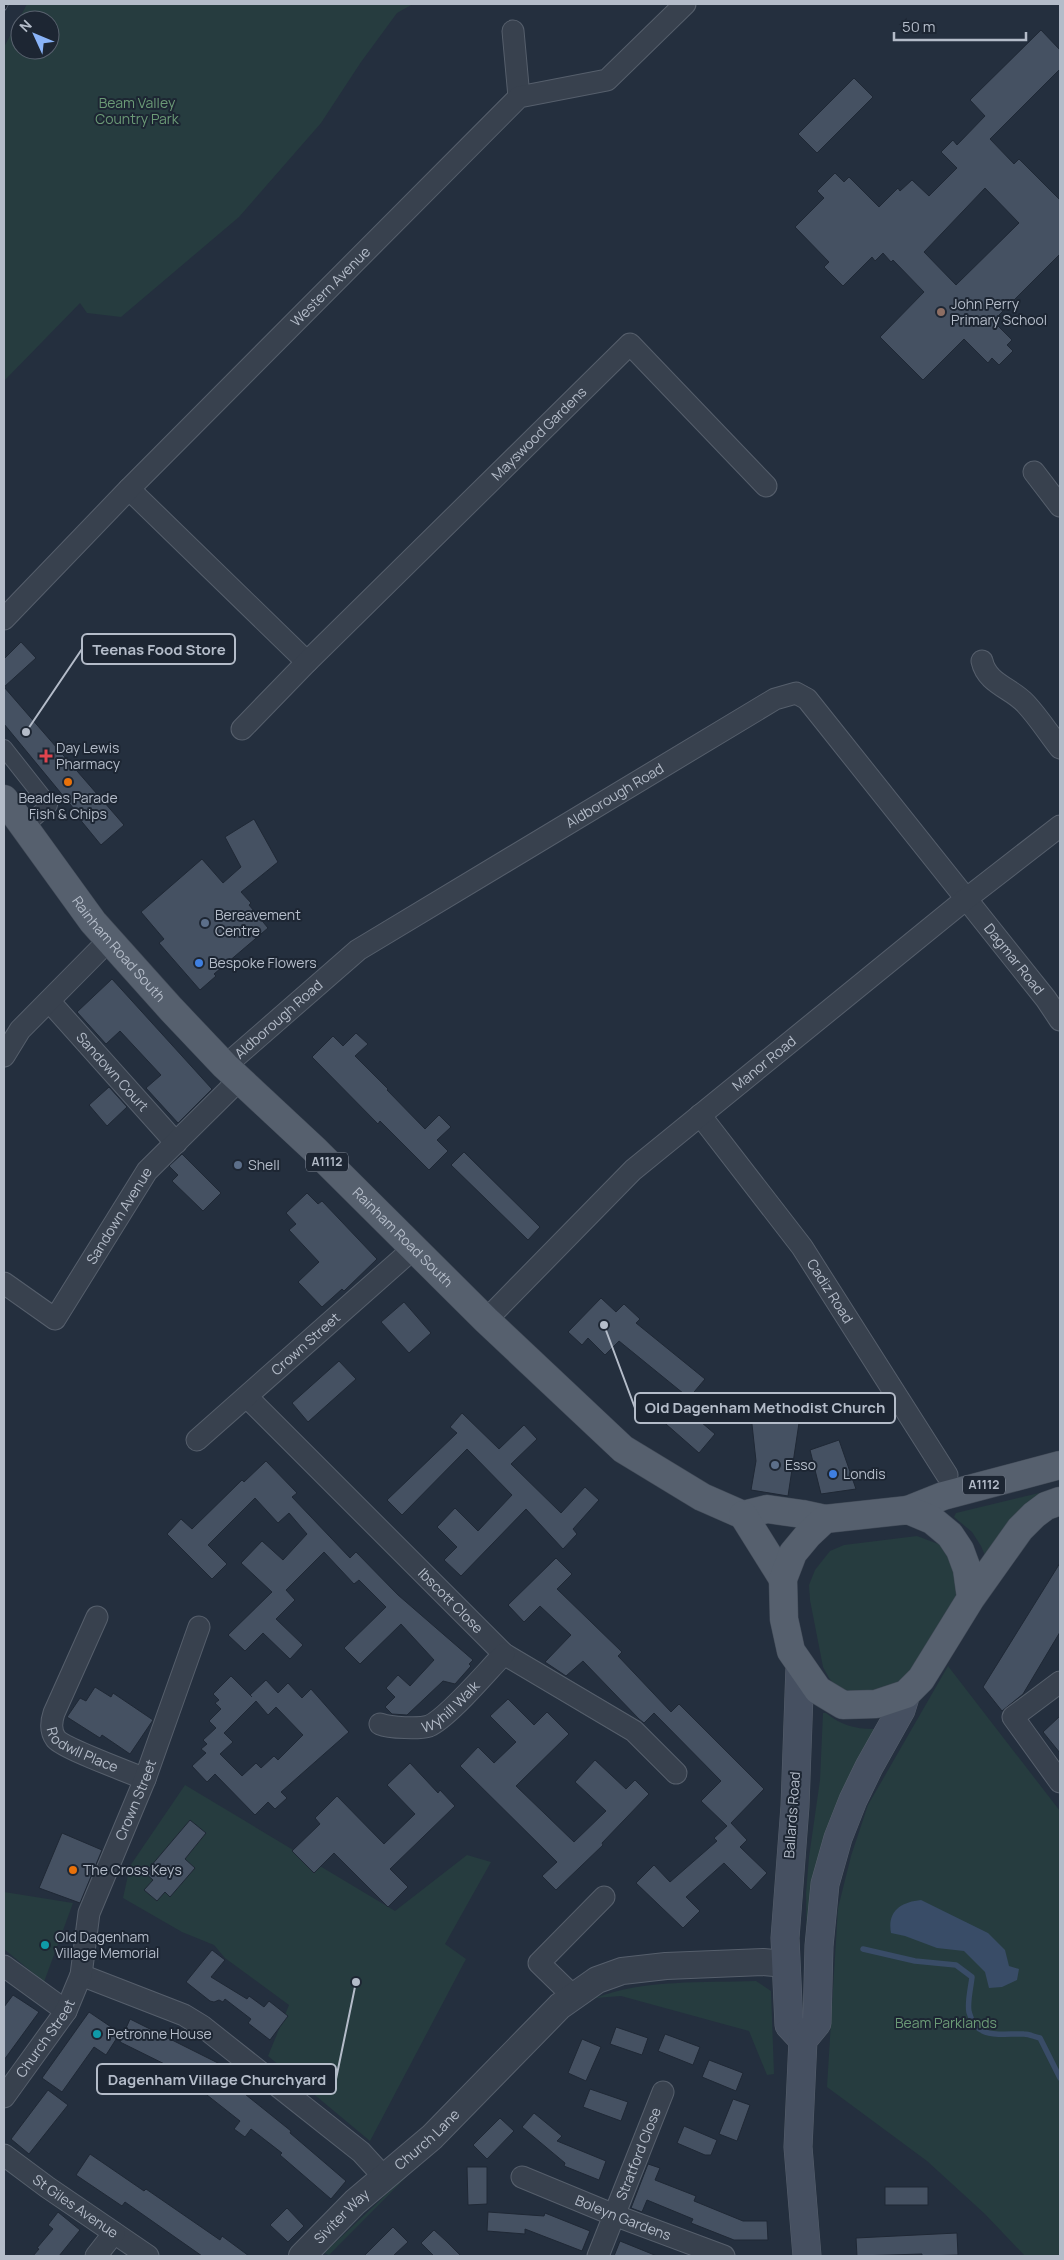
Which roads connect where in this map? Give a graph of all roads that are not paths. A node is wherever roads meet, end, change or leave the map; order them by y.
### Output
1 (685, 4) edge
2 (513, 31) dead end
3 (519, 97) junction
4 (1034, 472) dead end
5 (766, 486) dead end
6 (129, 490) junction
7 (1060, 506) edge
8 (4, 619) edge
9 (982, 661) dead end
10 (307, 662) junction
11 (242, 729) dead end
12 (4, 748) edge
13 (1060, 748) edge
14 (4, 799) edge
15 (1060, 826) edge
16 (24, 827) junction
17 (966, 898) junction
18 (109, 940) junction
19 (49, 1001) junction
20 (1060, 1020) edge
21 (4, 1056) edge
22 (233, 1072) junction
23 (700, 1115) junction
24 (176, 1143) junction
25 (414, 1248) junction
26 (4, 1283) edge
27 (486, 1320) junction
28 (247, 1397) junction
29 (197, 1440) dead end
30 (1056, 1462) edge
31 (947, 1476) dead end
32 (1060, 1501) edge
33 (908, 1510) junction
34 (743, 1515) junction
35 (825, 1520) junction
36 (783, 1578) junction
37 (971, 1598) junction
38 (97, 1617) dead end
39 (199, 1627) dead end
40 (504, 1654) junction
41 (800, 1666) junction
42 (1060, 1682) edge
43 (906, 1694) junction
44 (380, 1724) dead end
45 (676, 1773) dead end
46 (145, 1779) junction
47 (1060, 1782) edge
48 (604, 1897) dead end
49 (822, 1926) junction
50 (786, 1964) junction
51 (4, 1966) edge
52 (81, 1975) junction
53 (574, 1996) junction
54 (66, 2011) junction
55 (802, 2040) junction
56 (663, 2092) dead end
57 (4, 2098) edge
58 (4, 2155) edge
59 (383, 2176) junction
60 (522, 2177) dead end
61 (614, 2215) junction
62 (114, 2233) junction
63 (96, 2256) edge
64 (148, 2256) edge
65 (302, 2256) edge
66 (598, 2256) edge
67 (724, 2256) edge
68 (807, 2256) edge

1 - 3 street
2 - 3 street
3 - 6 street, Western Avenue
4 - 7 street
5 - 10 street, Mayswood Gardens
6 - 8 street, Western Avenue
6 - 10 street
9 - 13 street
10 - 11 street, Mayswood Gardens
12 - 16 street
14 - 16 main road, Rainham Road South / A1112
15 - 17 street, Manor Road
16 - 18 main road, Rainham Road South / A1112
17 - 20 street, Dagmar Road
17 - 22 street, Aldborough Road
17 - 23 street, Manor Road
18 - 19 street
18 - 22 main road, Rainham Road South / A1112
19 - 21 street
19 - 24 street, Sandown Court
22 - 24 street, Sandown Avenue
22 - 25 main road, Rainham Road South / A1112
23 - 27 street, Manor Road
23 - 31 street, Cadiz Road
24 - 26 street, Sandown Avenue
25 - 27 main road, Rainham Road South / A1112
25 - 28 street, Crown Street
27 - 34 main road, Rainham Road South / A1112
28 - 29 street, Crown Street
28 - 40 street, Ibscott Close
30 - 33 main road, A1112
32 - 37 main road
33 - 35 main road, A1112
33 - 37 main road, A1112
34 - 35 main road, A1112
34 - 36 main road
35 - 36 main road
36 - 41 main road
37 - 43 main road
38 - 46 street, Rodwll Place
39 - 46 street, Crown Street
40 - 44 street, Wyhill Walk
40 - 45 street, Ibscott Close
41 - 43 main road
41 - 50 main road, Ballards Road
42 - 47 street
43 - 49 main road
46 - 52 street, Crown Street
48 - 53 street
49 - 50 main road
49 - 55 main road
50 - 53 street, Church Lane
50 - 55 main road, Ballards Road
51 - 54 street
52 - 54 street, Church Street
52 - 59 street, Church Lane
53 - 59 street, Church Lane
54 - 57 street, Church Street
55 - 68 main road
56 - 61 street, Stratford Close
58 - 62 street, St Giles Avenue
59 - 65 street, Siviter Way
60 - 61 street, Boleyn Gardens
61 - 66 street, Stratford Close
61 - 67 street, Boleyn Gardens
62 - 63 street
62 - 64 street, St Giles Avenue

